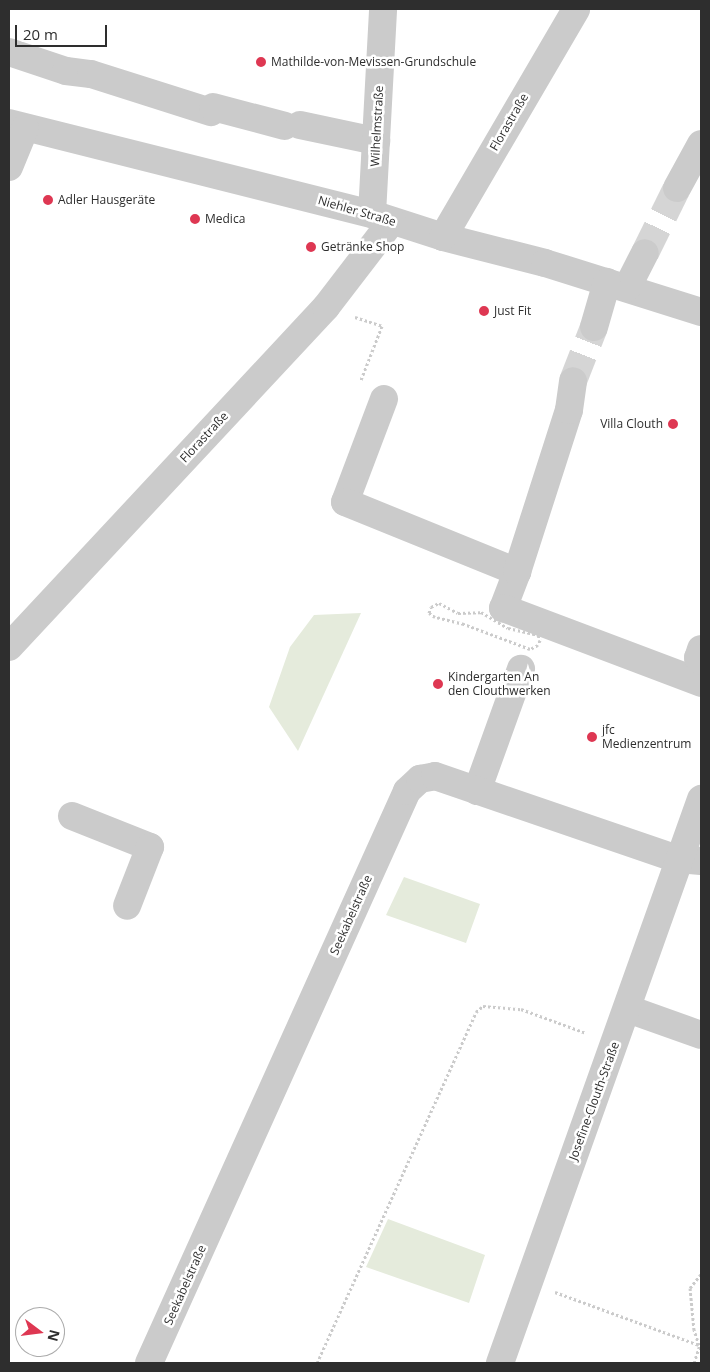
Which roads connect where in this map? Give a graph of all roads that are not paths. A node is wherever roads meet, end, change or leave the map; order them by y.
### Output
1 (383, 9) edge
2 (576, 9) edge
3 (9, 52) edge
4 (17, 126) edge
5 (376, 141) junction
6 (701, 144) edge
7 (9, 167) edge
8 (677, 188) tunnel mouth
9 (382, 217) junction
10 (443, 237) junction
11 (645, 252) tunnel mouth
12 (617, 285) junction
13 (701, 312) edge
14 (594, 327) tunnel mouth
15 (573, 381) tunnel mouth
16 (376, 392) road end
17 (517, 572) junction
18 (9, 647) edge
19 (701, 649) edge
20 (701, 661) edge
21 (520, 670) dead end
22 (701, 683) edge
23 (477, 790) junction
24 (701, 799) edge
25 (72, 816) dead end
26 (690, 860) edge
27 (127, 906) dead end
28 (628, 1009) junction
29 (701, 1035) edge
30 (149, 1363) edge
31 (500, 1363) edge

1 - 5 street, Wilhelmstraße
2 - 10 street, Florastraße
3 - 5 street
4 - 7 street
4 - 9 street, Niehler Straße
5 - 9 street, Wilhelmstraße
6 - 8 street
9 - 10 street, Niehler Straße
9 - 18 street, Florastraße
10 - 12 street, Niehler Straße
11 - 12 street
12 - 13 street, Niehler Straße
12 - 14 street
15 - 17 street
16 - 17 street
17 - 22 street
19 - 20 street
21 - 23 street
23 - 26 street, Seekabelstraße
23 - 30 street, Seekabelstraße
24 - 26 street
25 - 27 street
26 - 28 street, Josefine-Clouth-Straße
28 - 29 street
28 - 31 street, Josefine-Clouth-Straße

